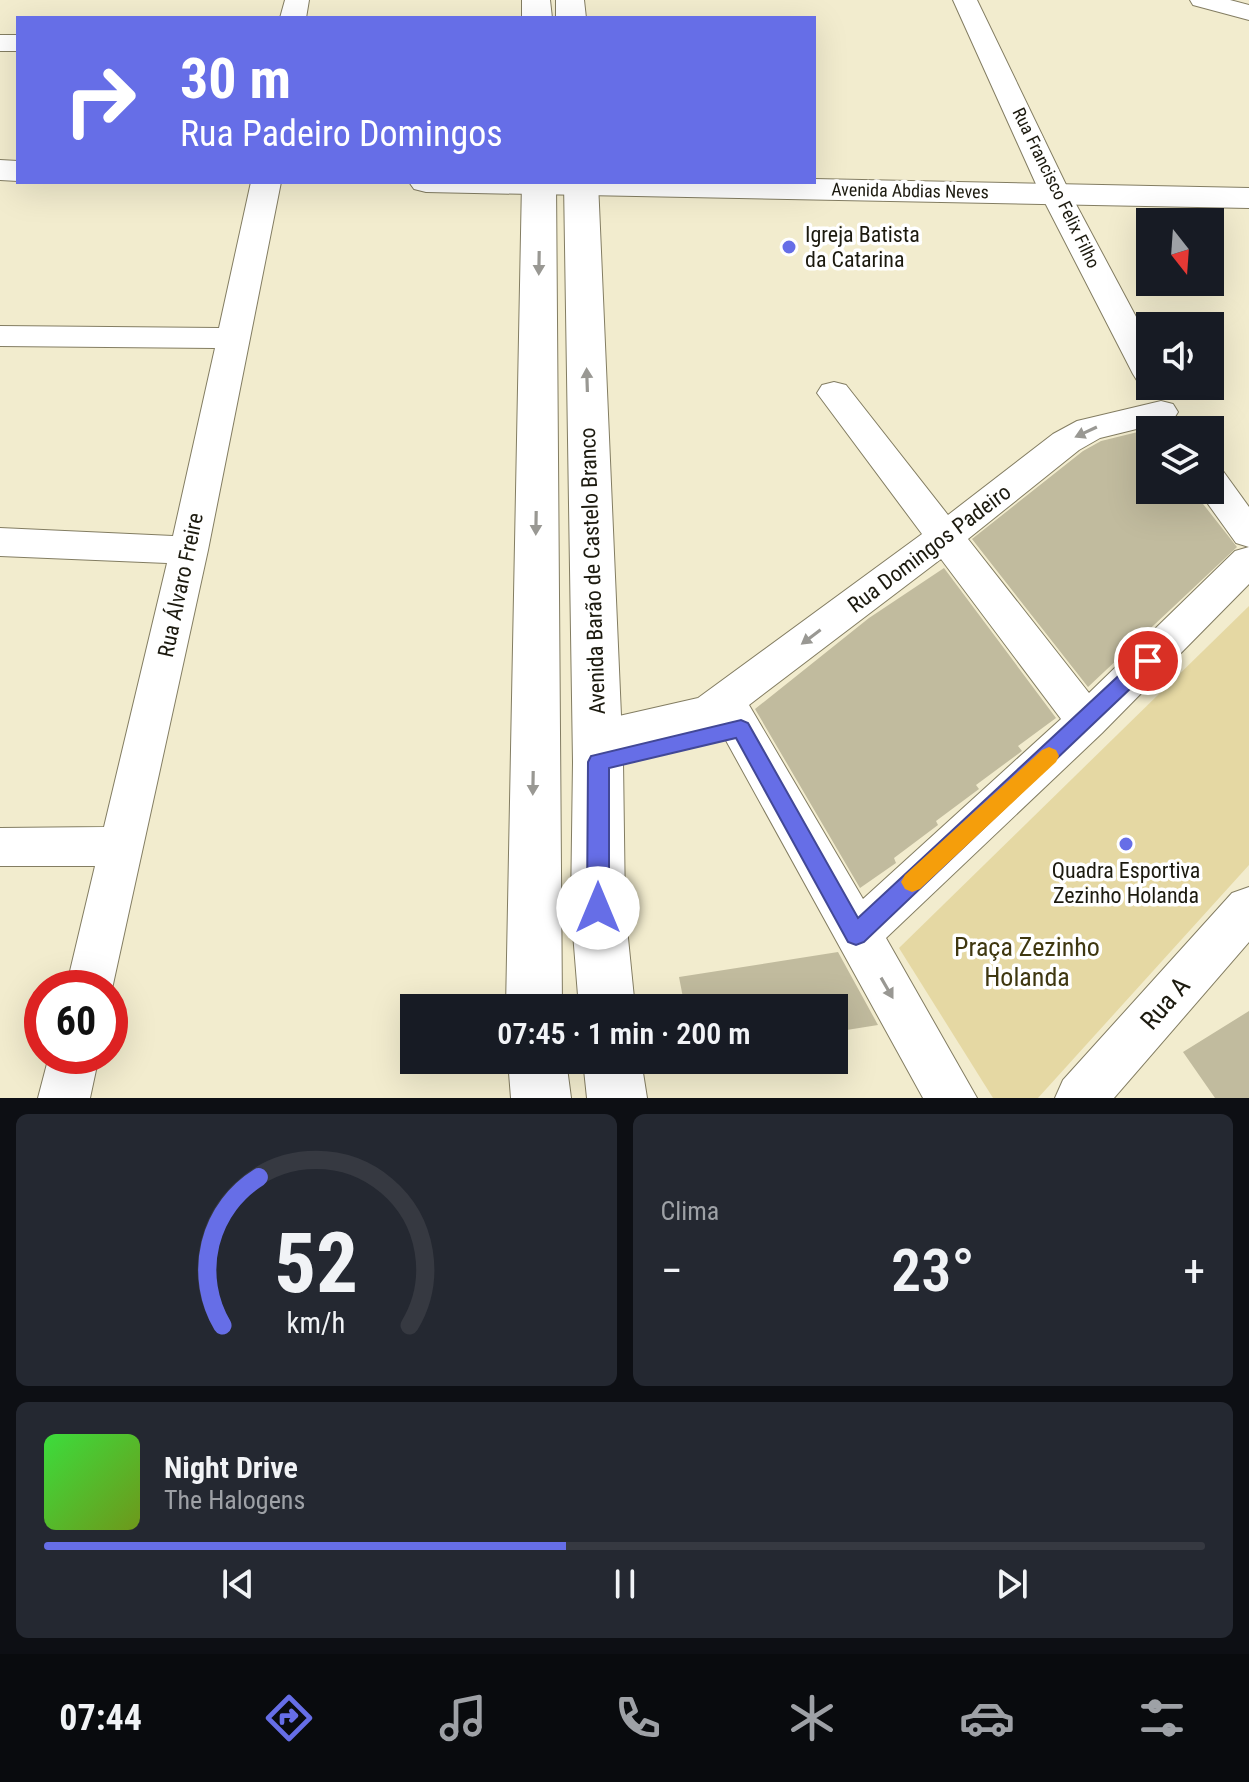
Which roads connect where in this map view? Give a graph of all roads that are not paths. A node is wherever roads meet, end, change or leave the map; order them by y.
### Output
1 (965, 0) edge
2 (1202, 0) edge
3 (1249, 13) edge
4 (266, 184) edge
5 (560, 184) edge
6 (560, 184) edge
7 (610, 184) edge
8 (1055, 193) junction
9 (1249, 198) edge
10 (0, 336) edge
11 (230, 338) junction
12 (1136, 347) edge
13 (834, 393) dead end
14 (1163, 409) edge
15 (1224, 499) edge
16 (1249, 534) edge
17 (945, 537) junction
18 (0, 542) edge
19 (189, 550) junction
20 (1249, 561) edge
21 (725, 714) junction
22 (1087, 721) junction
23 (598, 750) junction
24 (123, 846) junction
25 (0, 847) edge
26 (1244, 924) edge
27 (856, 935) junction
28 (94, 970) edge
29 (534, 994) edge
30 (606, 994) edge
31 (70, 1074) edge
32 (538, 1074) edge
33 (614, 1074) edge
34 (64, 1098) edge
35 (541, 1098) edge
36 (617, 1098) edge
37 (951, 1098) edge
38 (1081, 1098) edge

1 - 8 street, Rua Francisco Felix Filho
2 - 3 street
4 - 11 street, Rua Álvaro Freire
23 -> 5 main road, Avenida Barão de Castelo Branco
6 -> 29 main road
7 - 8 main road, Avenida Abdias Neves
8 - 9 main road, Avenida Abdias Neves
8 - 12 street, Rua Francisco Felix Filho
10 - 11 street
11 - 19 street, Rua Álvaro Freire
13 - 17 street
14 -> 17 street, Rua Domingos Padeiro
15 - 16 street
17 -> 21 street, Rua Domingos Padeiro
17 - 22 street
18 - 19 street
19 - 24 street, Rua Álvaro Freire
20 - 22 street
21 - 23 street
21 - 27 street
22 - 27 street
23 - 30 main road, Avenida Barão de Castelo Branco
24 - 25 street
24 - 28 street, Rua Álvaro Freire
26 - 38 street, Rua A
27 -> 37 street
31 - 34 street
32 - 35 main road
33 - 36 main road

